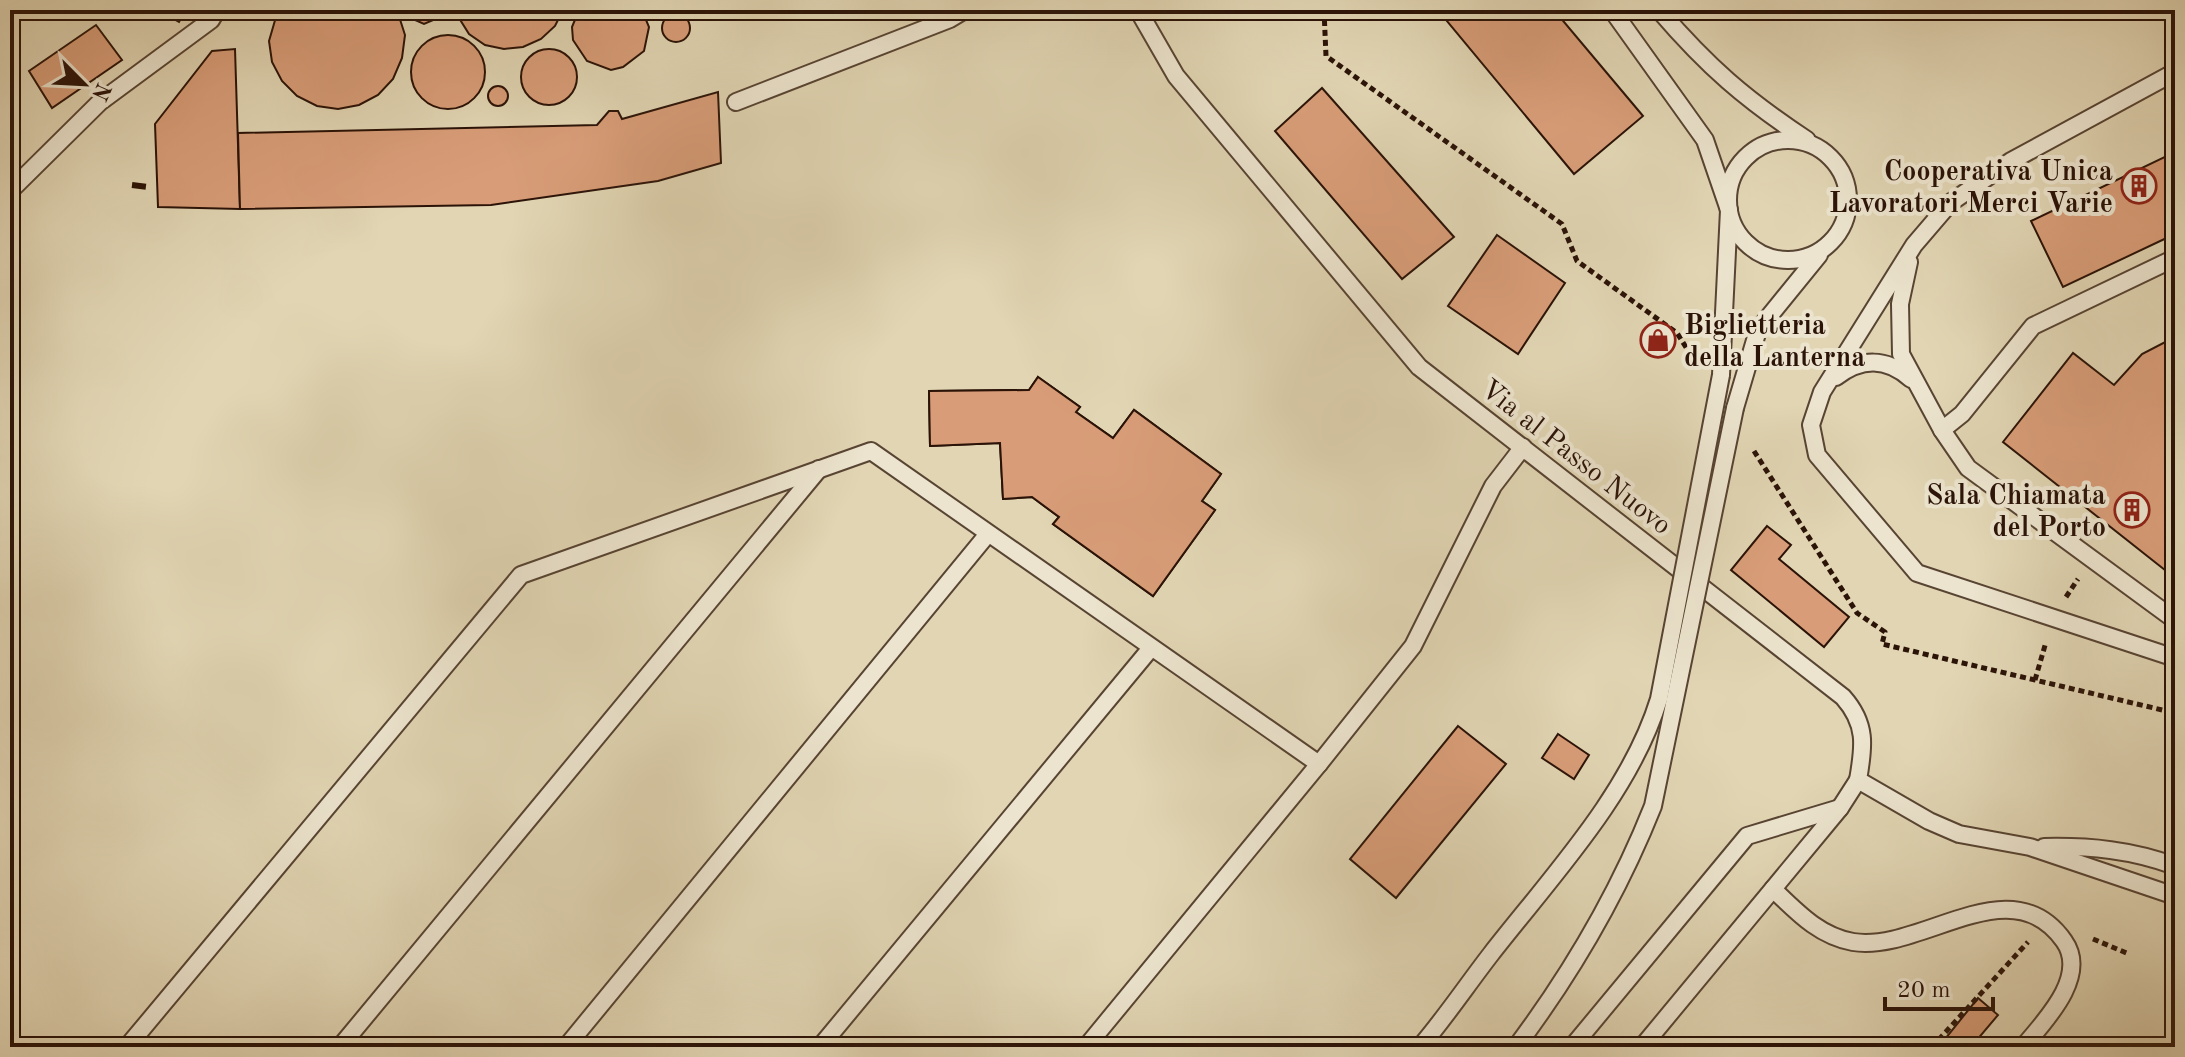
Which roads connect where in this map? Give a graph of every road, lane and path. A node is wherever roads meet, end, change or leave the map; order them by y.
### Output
1 (965, 10) edge
2 (1138, 10) edge
3 (1324, 10) edge
4 (1612, 10) edge
5 (1659, 10) edge
6 (1667, 10) edge
7 (214, 15) edge
8 (1674, 28) junction
9 (2175, 72) edge
10 (736, 102) dead end
11 (1819, 148) junction
12 (10, 191) edge
13 (1729, 210) junction
14 (1914, 245) junction
15 (1824, 248) junction
16 (2175, 258) edge
17 (1701, 371) dead end
18 (1912, 380) junction
19 (1822, 392) junction
20 (1942, 430) junction
21 (1747, 440) dead end
22 (1523, 447) junction
23 (820, 468) junction
24 (987, 535) junction
25 (2175, 620) edge
26 (1151, 648) junction
27 (2175, 658) edge
28 (2175, 713) edge
29 (1319, 764) junction
30 (1858, 780) junction
31 (1840, 808) junction
32 (2030, 847) junction
33 (2175, 866) edge
34 (1773, 889) junction
35 (2175, 896) edge
36 (2046, 923) junction
37 (2082, 930) dead end
38 (2129, 954) dead end
39 (127, 1047) edge
40 (340, 1047) edge
41 (566, 1047) edge
42 (820, 1047) edge
43 (1086, 1047) edge
44 (1420, 1047) edge
45 (1516, 1047) edge
46 (1572, 1047) edge
47 (1642, 1047) edge
48 (1932, 1047) edge
49 (2023, 1047) edge

1 - 10 lane
2 - 22 lane, Via al Passo Nuovo
3 - 17 path
4 - 13 lane
5 - 8 lane
6 - 8 lane
7 - 12 lane
8 - 11 lane
9 - 14 lane
11 - 13 lane
11 - 15 lane
13 - 15 lane
13 - 44 lane, bridge
14 - 18 lane
14 - 19 lane
15 - 45 lane, bridge
16 - 20 lane
18 - 19 lane
18 - 20 lane
19 - 27 lane
20 - 25 lane
21 - 28 path
22 - 29 lane
22 - 30 lane, Via al Passo Nuovo
23 - 24 lane
23 - 39 lane
23 - 40 lane
24 - 26 lane
24 - 41 lane
26 - 29 lane
26 - 42 lane
29 - 43 lane
30 - 31 lane
30 - 32 lane
31 - 34 lane
31 - 46 lane
32 - 33 lane
32 - 35 lane
34 - 36 lane
34 - 47 lane
36 - 48 path
36 - 49 lane
37 - 38 path

